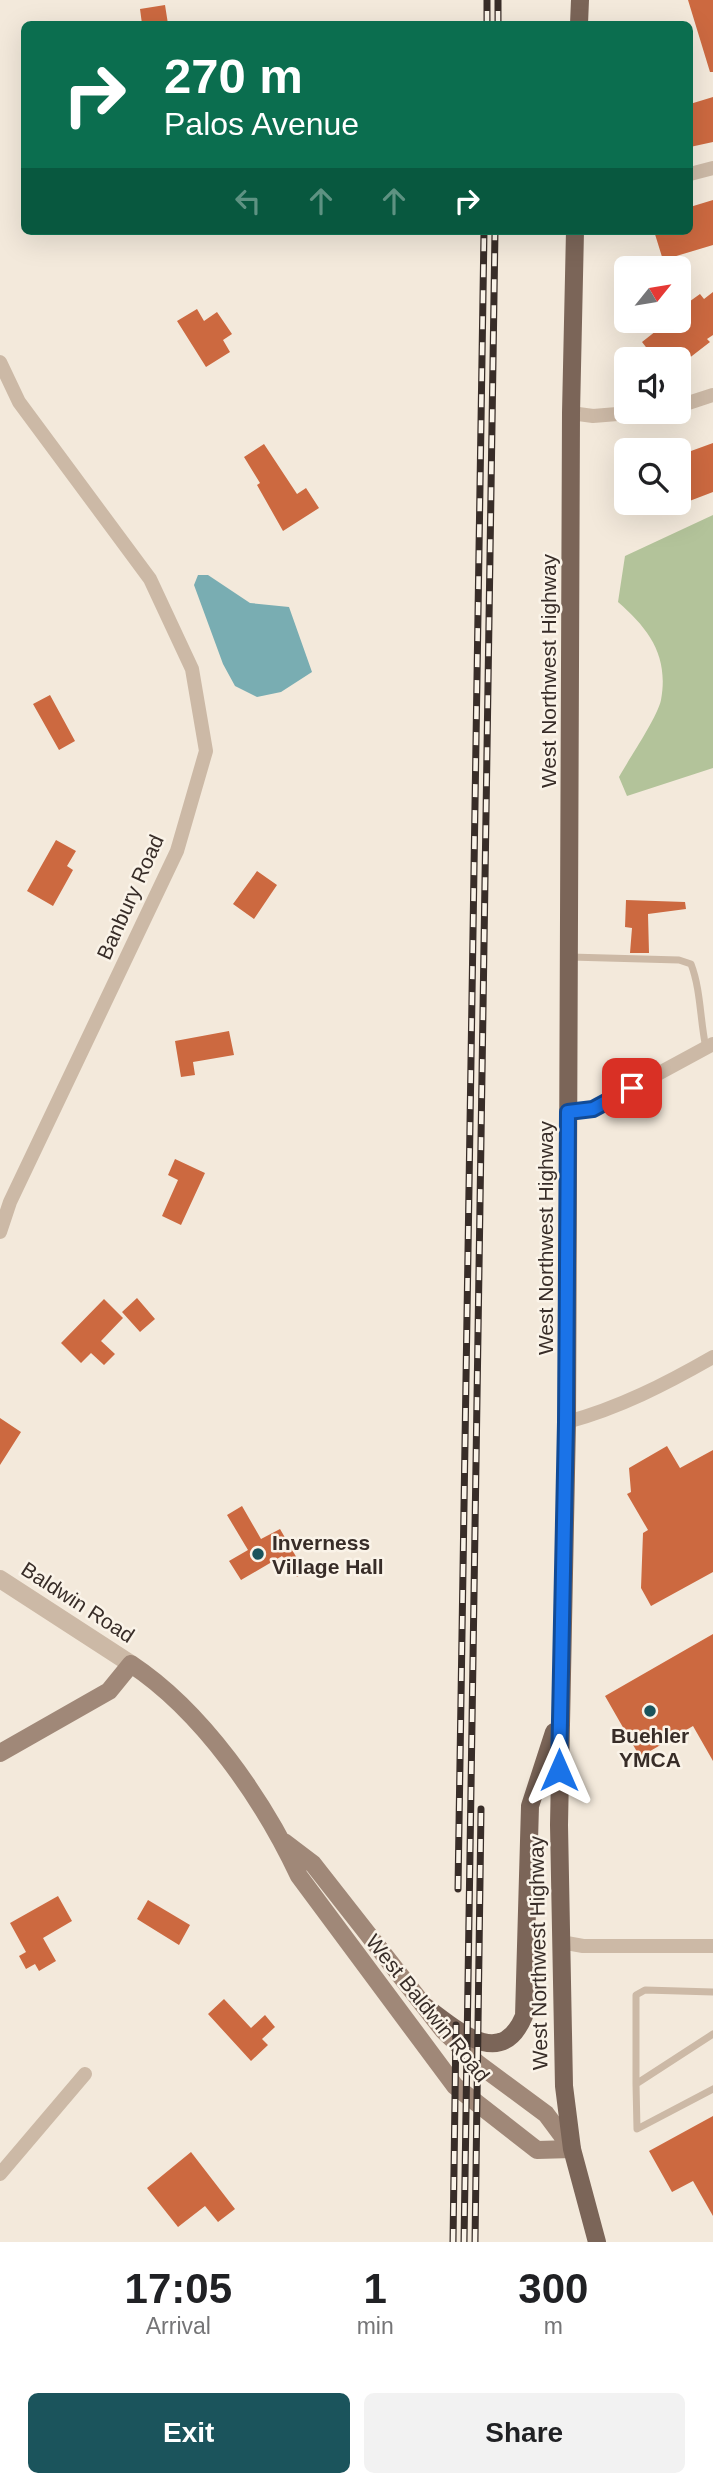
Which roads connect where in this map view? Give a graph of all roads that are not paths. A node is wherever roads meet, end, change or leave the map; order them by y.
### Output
1 (580, 0) edge
2 (579, 21) edge
3 (713, 168) edge
4 (693, 173) edge
5 (575, 235) edge
6 (0, 362) edge
7 (713, 395) edge
8 (691, 402) edge
9 (571, 413) junction
10 (614, 414) edge
11 (570, 957) junction
12 (710, 1046) edge
13 (568, 1112) junction
14 (5, 1197) edge
15 (0, 1232) edge
16 (713, 1357) edge
17 (566, 1422) junction
18 (0, 1579) edge
19 (131, 1664) junction
20 (559, 1715) junction
21 (0, 1753) edge
22 (282, 1841) junction
23 (561, 1942) junction
24 (713, 1945) edge
25 (713, 1992) edge
26 (426, 2007) junction
27 (713, 2034) edge
28 (85, 2074) dead end
29 (636, 2084) junction
30 (713, 2089) edge
31 (572, 2149) junction
32 (0, 2174) edge
33 (597, 2242) edge

1 - 2 main road
3 - 4 street
5 - 9 main road, West Northwest Highway
6 - 14 street, Banbury Road
7 - 8 street
9 - 10 street
9 - 11 main road, West Northwest Highway
11 - 12 lane
11 - 13 main road, West Northwest Highway
12 - 13 street
13 - 17 main road, West Northwest Highway
14 - 15 street, Banbury Road
16 - 17 street
17 - 20 main road, West Northwest Highway
18 - 19 street, Baldwin Road
19 - 21 main road
19 - 22 main road, West Baldwin Road
20 - 23 main road, West Northwest Highway
20 - 26 main road
22 - 26 main road, West Baldwin Road
22 - 31 main road, West Baldwin Road
23 - 24 street
23 - 31 main road, West Northwest Highway
25 - 29 lane
26 - 31 main road, West Baldwin Road
27 - 29 lane
28 - 32 street
29 - 30 lane
31 - 33 main road, West Northwest Highway

